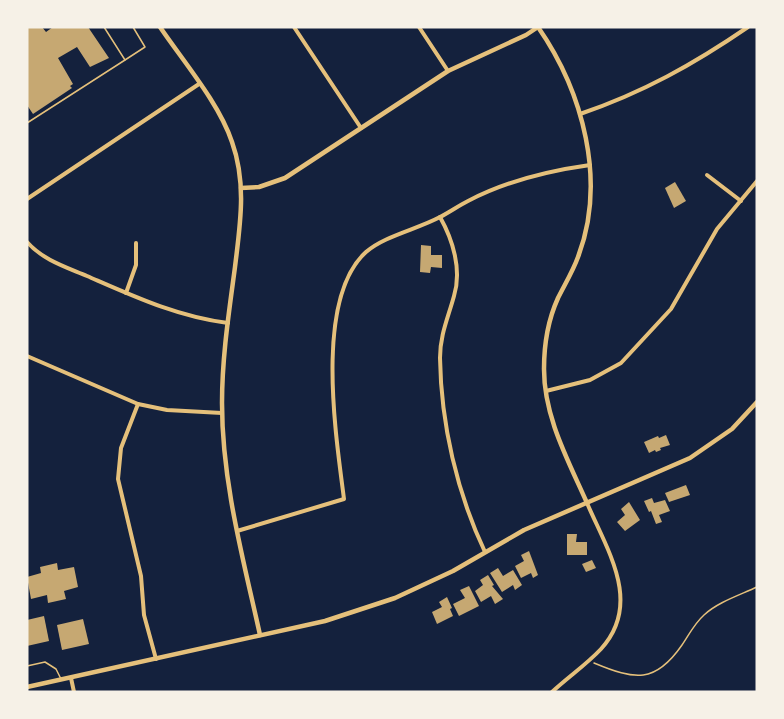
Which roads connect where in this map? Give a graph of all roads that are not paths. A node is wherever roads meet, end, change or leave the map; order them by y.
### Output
1 (110, 27) edge
2 (133, 27) edge
3 (160, 27) edge
4 (294, 27) edge
5 (419, 27) edge
6 (538, 27) edge
7 (748, 27) edge
8 (105, 28) edge
9 (124, 60) junction
10 (448, 70) junction
11 (199, 84) junction
12 (580, 114) junction
13 (27, 123) edge
14 (361, 128) junction
15 (590, 165) junction
16 (707, 175) dead end
17 (757, 181) edge
18 (241, 188) junction
19 (27, 198) edge
20 (741, 201) junction
21 (440, 217) junction
22 (27, 242) edge
23 (136, 243) dead end
24 (126, 293) junction
25 (228, 323) junction
26 (27, 356) edge
27 (546, 390) junction
28 (757, 402) edge
29 (138, 404) junction
30 (222, 413) junction
31 (587, 503) junction
32 (237, 531) junction
33 (485, 552) junction
34 (260, 635) junction
35 (156, 659) junction
36 (27, 666) edge
37 (71, 678) junction
38 (62, 680) junction
39 (27, 687) edge
40 (74, 692) edge
41 (552, 692) edge

1 - 8 lane
2 - 9 lane
3 - 11 street
4 - 14 street
5 - 10 street
6 - 10 street
6 - 12 street
7 - 12 street
8 - 9 lane
9 - 13 lane
10 - 14 street
11 - 18 street
11 - 19 street
12 - 15 street
14 - 18 street
15 - 21 street
15 - 27 street
16 - 20 street
17 - 20 street
18 - 25 street
20 - 27 street
21 - 32 street
21 - 33 street
22 - 24 street
23 - 24 street
24 - 25 street
25 - 30 street
26 - 29 street
27 - 31 street
28 - 31 street
29 - 30 street
29 - 35 street
30 - 32 street
31 - 33 street
31 - 41 street
32 - 34 street
33 - 34 street
34 - 35 street
35 - 37 street
36 - 38 lane
37 - 38 street
37 - 40 street
38 - 39 street

